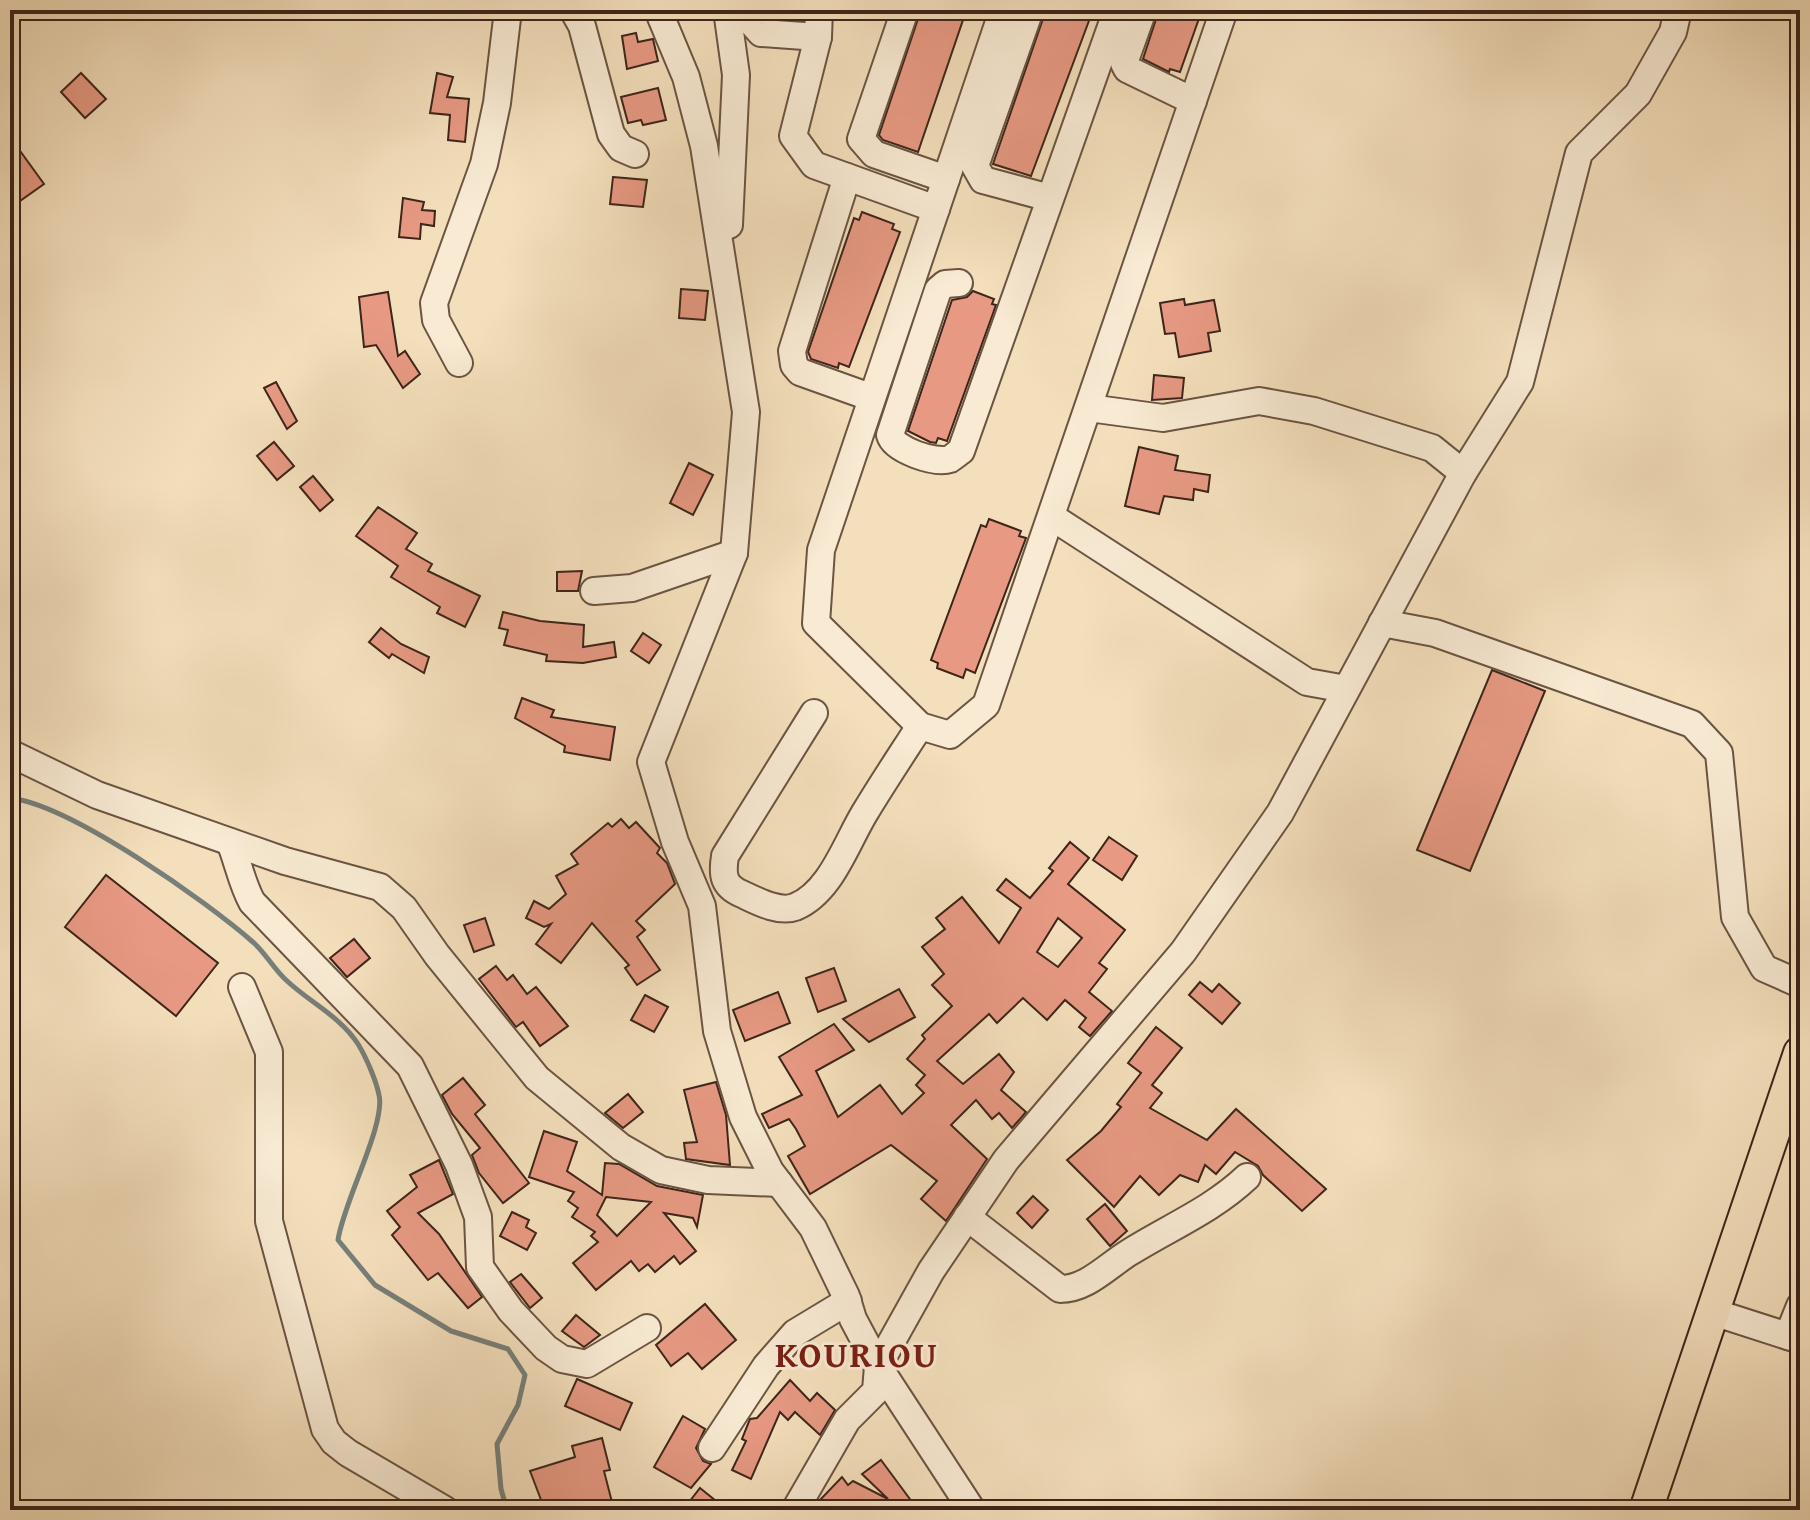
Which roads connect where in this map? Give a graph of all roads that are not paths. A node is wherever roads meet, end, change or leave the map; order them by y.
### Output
1 (508, 10) edge
2 (573, 10) edge
3 (658, 10) edge
4 (727, 10) edge
5 (752, 10) edge
6 (819, 10) edge
7 (905, 10) edge
8 (1003, 10) edge
9 (1030, 10) edge
10 (1117, 10) edge
11 (1143, 10) edge
12 (1224, 10) edge
13 (1678, 10) edge
14 (818, 37) junction
15 (1193, 101) junction
16 (635, 154) dead end
17 (847, 177) junction
18 (946, 179) junction
19 (1050, 198) junction
20 (936, 209) junction
21 (727, 281) junction
22 (959, 283) dead end
23 (459, 363) dead end
24 (870, 397) junction
25 (1089, 408) junction
26 (1463, 473) junction
27 (1052, 517) junction
28 (734, 553) junction
29 (594, 591) dead end
30 (1382, 623) junction
31 (1346, 689) junction
32 (814, 713) dead end
33 (920, 726) junction
34 (10, 753) edge
35 (230, 842) junction
36 (1800, 984) edge
37 (242, 987) dead end
38 (1800, 1053) edge
39 (1247, 1177) dead end
40 (779, 1183) junction
41 (967, 1217) junction
42 (848, 1301) junction
43 (1800, 1306) edge
44 (1713, 1312) junction
45 (647, 1328) dead end
46 (1794, 1338) edge
47 (878, 1366) junction
48 (712, 1448) dead end
49 (445, 1510) edge
50 (795, 1510) edge
51 (972, 1510) edge
52 (1646, 1510) edge

1 - 23 street
2 - 16 street
3 - 21 street
4 - 21 street
5 - 14 street
6 - 14 street
7 - 18 street
8 - 18 street
9 - 19 street
10 - 19 street
11 - 15 street
12 - 15 street
13 - 26 street
14 - 17 street
15 - 25 street
17 - 20 street
17 - 24 street
18 - 20 street
19 - 22 street
20 - 24 street
21 - 28 street
24 - 33 street
25 - 26 street
25 - 27 street
26 - 30 street
27 - 31 street
27 - 33 street
28 - 29 street
28 - 40 street
30 - 31 street
30 - 36 street
31 - 41 street
32 - 33 street
34 - 35 street
35 - 40 street
35 - 45 street
37 - 49 street
38 - 44 main road
39 - 41 street
40 - 42 street
41 - 47 street
42 - 47 street
42 - 48 street
43 - 46 street
44 - 46 street
44 - 52 main road
47 - 50 street
47 - 51 street

